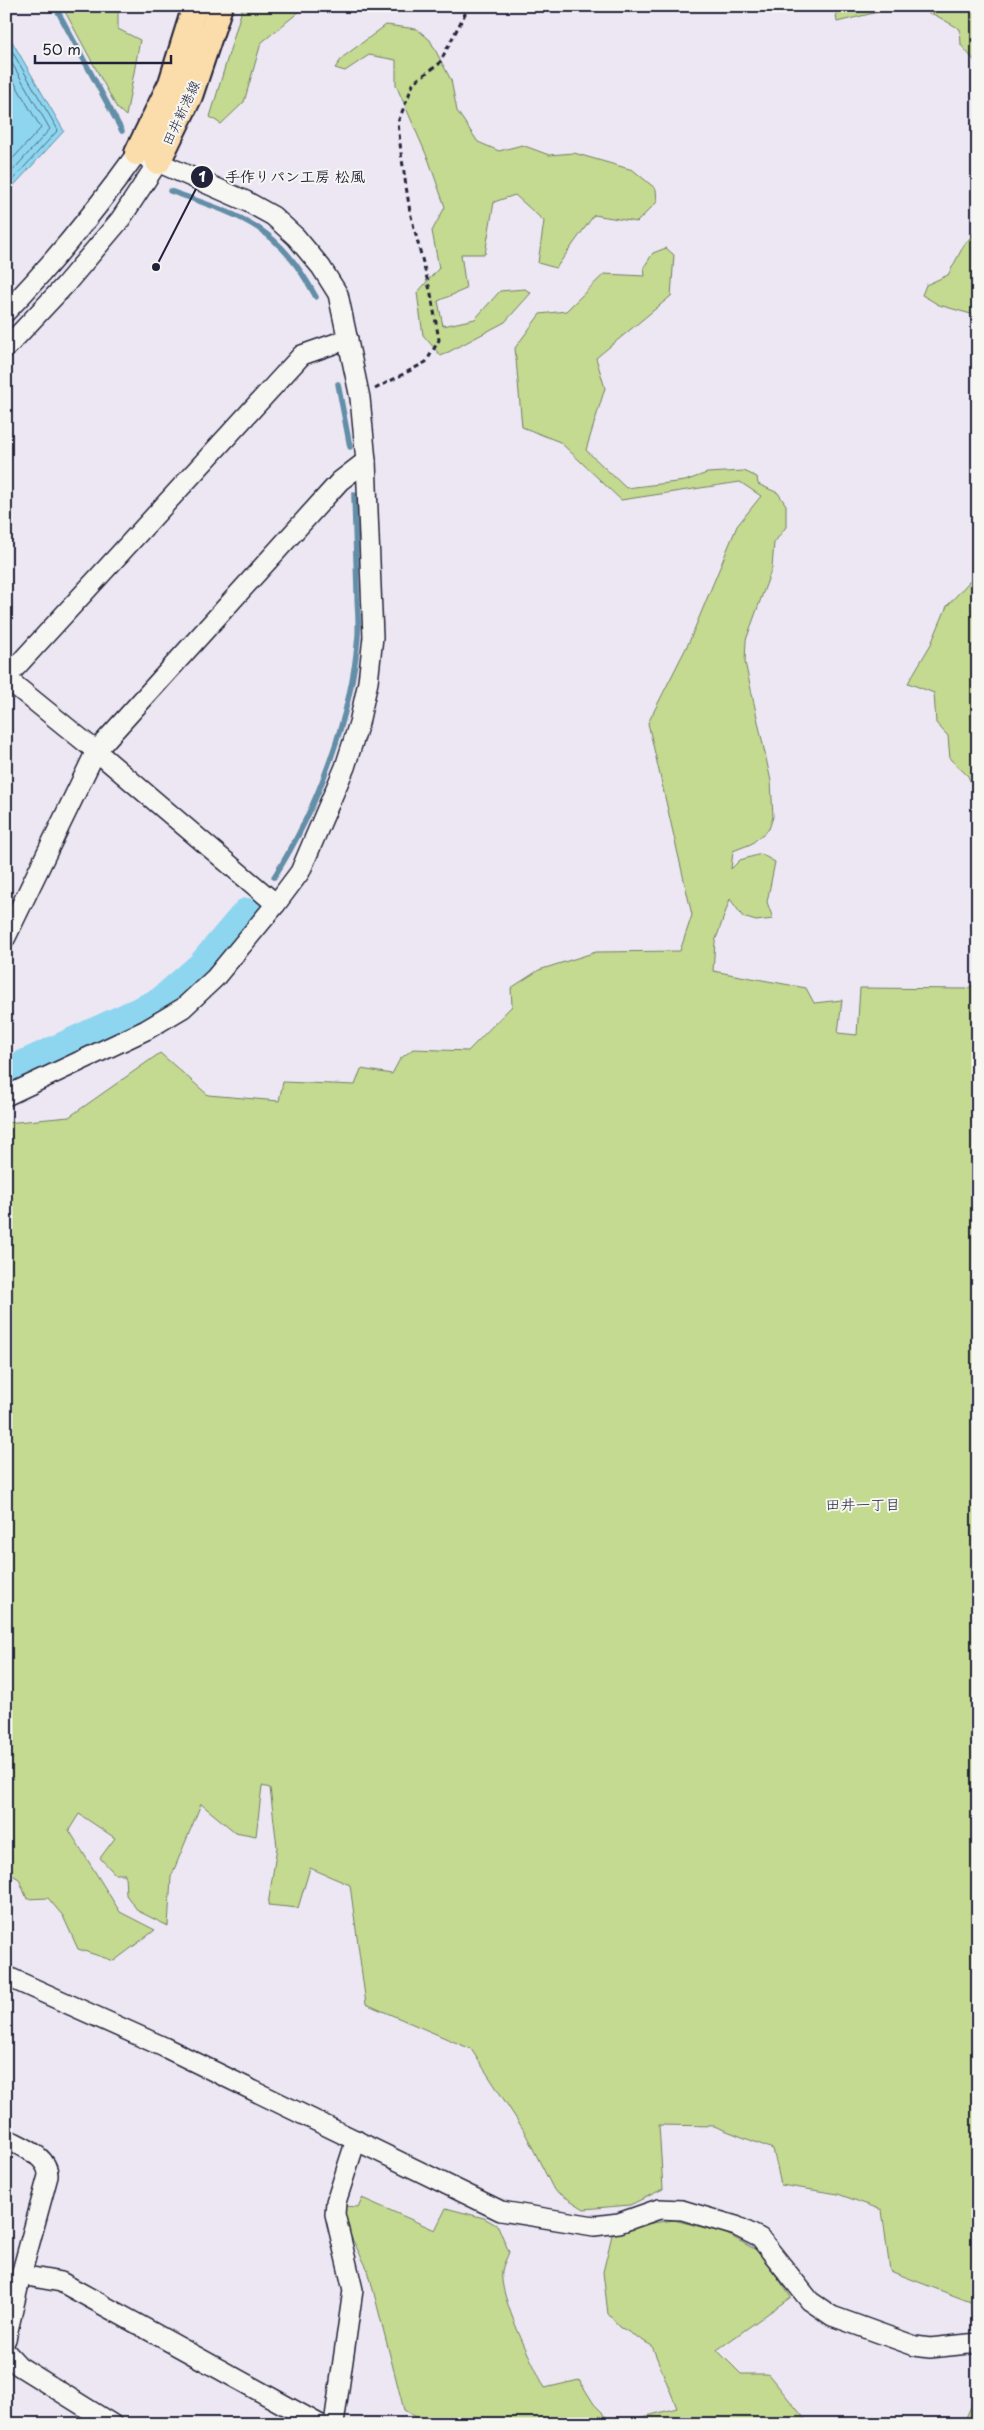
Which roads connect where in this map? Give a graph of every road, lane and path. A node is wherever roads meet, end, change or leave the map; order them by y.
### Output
1 (195, 6) edge
2 (220, 6) edge
3 (469, 6) edge
4 (148, 157) junction
5 (6, 312) edge
6 (348, 340) junction
7 (6, 348) edge
8 (360, 398) junction
9 (366, 461) junction
10 (6, 678) edge
11 (96, 751) junction
12 (276, 904) junction
13 (6, 937) edge
14 (6, 1096) edge
15 (6, 1976) edge
16 (6, 2138) edge
17 (356, 2140) junction
18 (21, 2275) junction
19 (6, 2339) edge
20 (978, 2343) edge
21 (6, 2352) edge
22 (112, 2424) edge
23 (319, 2424) edge
24 (334, 2424) edge

1 - 4 main road, 田井新港線
2 - 4 main road, 田井新港線
3 - 8 path
4 - 5 street
4 - 6 street
4 - 7 street
6 - 8 street
6 - 10 street
8 - 9 street
9 - 11 street
9 - 12 street
10 - 11 street
11 - 12 street
11 - 13 street
12 - 14 street
15 - 17 street
16 - 18 street
17 - 20 street
17 - 24 street
18 - 19 street
18 - 23 street
21 - 22 street

